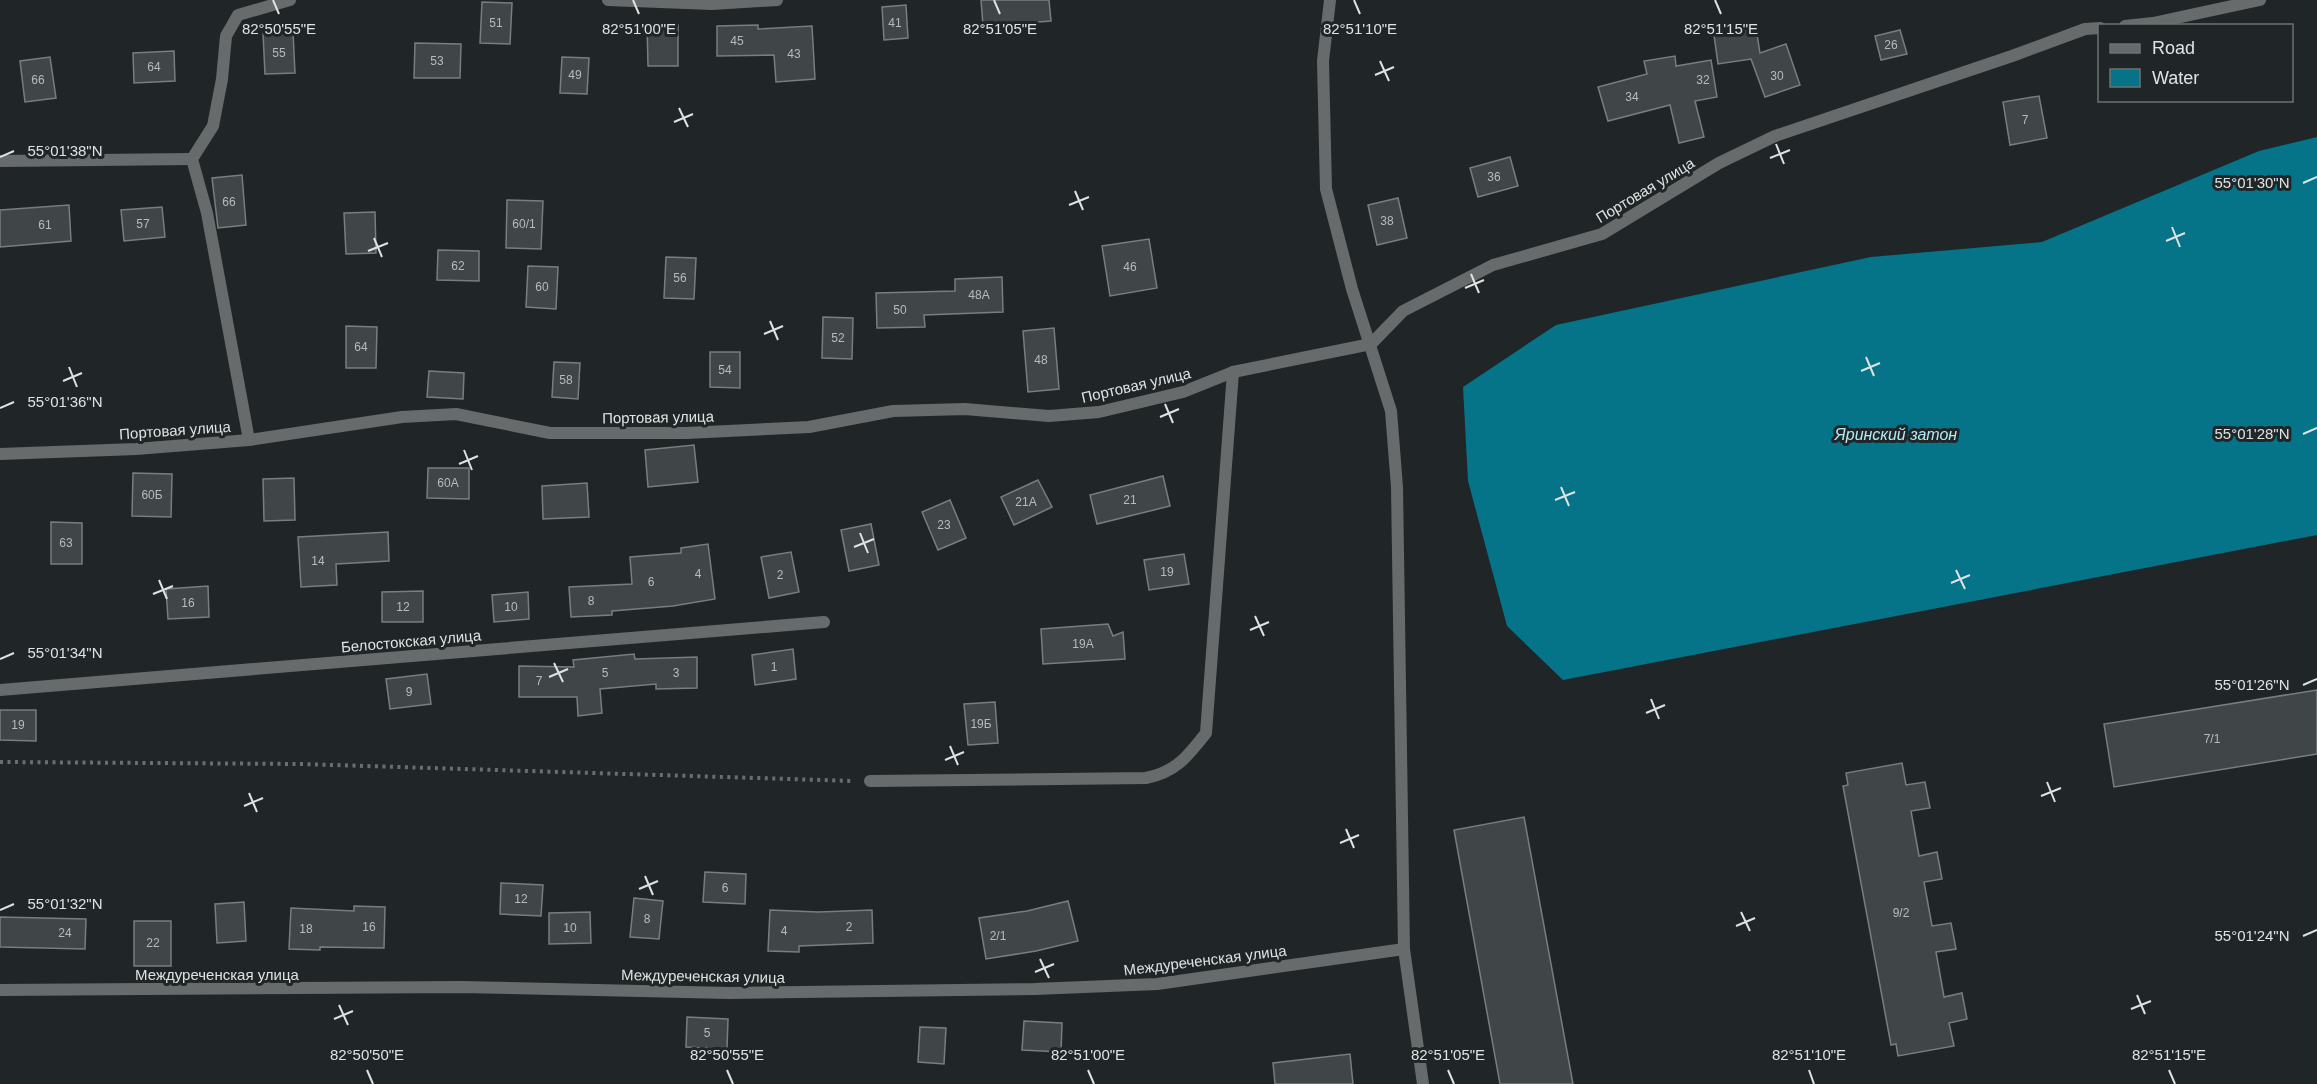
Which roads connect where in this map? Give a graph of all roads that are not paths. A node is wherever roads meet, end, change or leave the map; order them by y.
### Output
1 (290, 0) edge
2 (608, 0) edge
3 (777, 0) edge
4 (1330, 0) edge
5 (2260, 0) edge
6 (2144, 24) edge
7 (2098, 28) edge
8 (192, 159) junction
9 (0, 160) edge
10 (1371, 344) junction
11 (1233, 372) junction
12 (249, 440) junction
13 (0, 454) edge
14 (824, 622) dead end
15 (0, 690) edge
16 (870, 781) road end
17 (1404, 949) junction
18 (0, 990) edge
19 (1423, 1084) edge

1 - 8 street
2 - 3 street
4 - 10 street
5 - 6 street
7 - 10 street, Портовая улица
8 - 9 street
8 - 12 street
10 - 11 street, Портовая улица
10 - 17 street
11 - 12 street, Портовая улица
11 - 16 street
12 - 13 street, Портовая улица
14 - 15 street, Белостокская улица
17 - 18 street, Междуреченская улица
17 - 19 street

